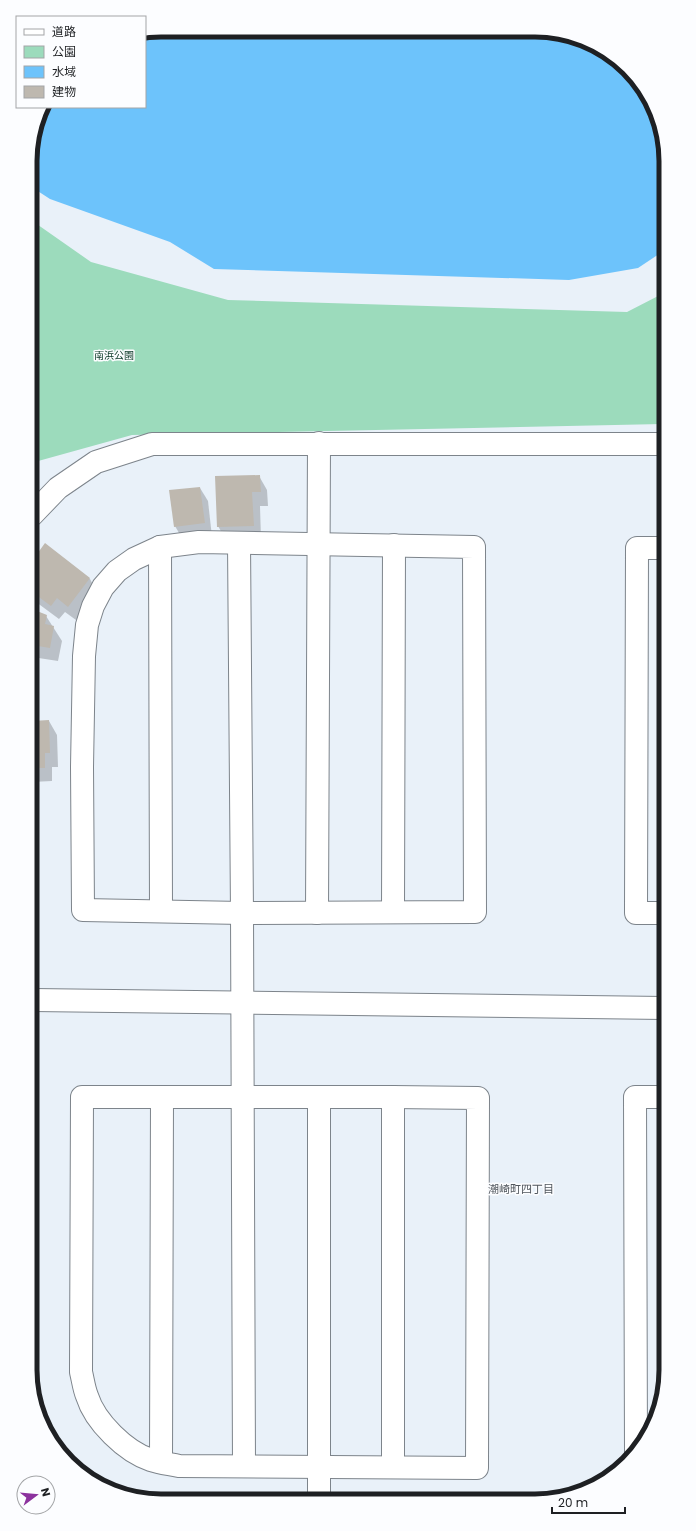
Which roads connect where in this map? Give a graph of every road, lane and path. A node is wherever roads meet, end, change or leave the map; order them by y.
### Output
1 (320, 443) junction
2 (659, 444) edge
3 (37, 509) edge
4 (238, 543) junction
5 (320, 544) junction
6 (394, 545) junction
7 (160, 547) junction
8 (659, 548) edge
9 (161, 911) junction
10 (393, 912) junction
11 (242, 913) junction
12 (317, 913) junction
13 (659, 913) edge
14 (37, 1000) edge
15 (242, 1004) junction
16 (659, 1008) edge
17 (162, 1097) junction
18 (242, 1097) junction
19 (393, 1097) junction
20 (659, 1097) edge
21 (318, 1098) junction
22 (636, 1442) edge
23 (161, 1462) junction
24 (244, 1466) junction
25 (319, 1467) junction
26 (393, 1467) junction
27 (319, 1494) edge

1 - 2 street
1 - 3 street
1 - 5 street
4 - 5 street
4 - 7 street
4 - 11 street
5 - 6 street
5 - 12 street
6 - 10 street
6 - 10 street
7 - 9 street
7 - 9 street
8 - 13 street
9 - 11 street
10 - 12 street
11 - 12 street
11 - 15 street
14 - 15 street
15 - 16 street
15 - 18 street
17 - 18 street
17 - 23 street
17 - 23 street
18 - 21 street
18 - 24 street
19 - 21 street
19 - 26 street
19 - 26 street
20 - 22 street
21 - 25 street
23 - 24 street
24 - 25 street
25 - 26 street
25 - 27 street

